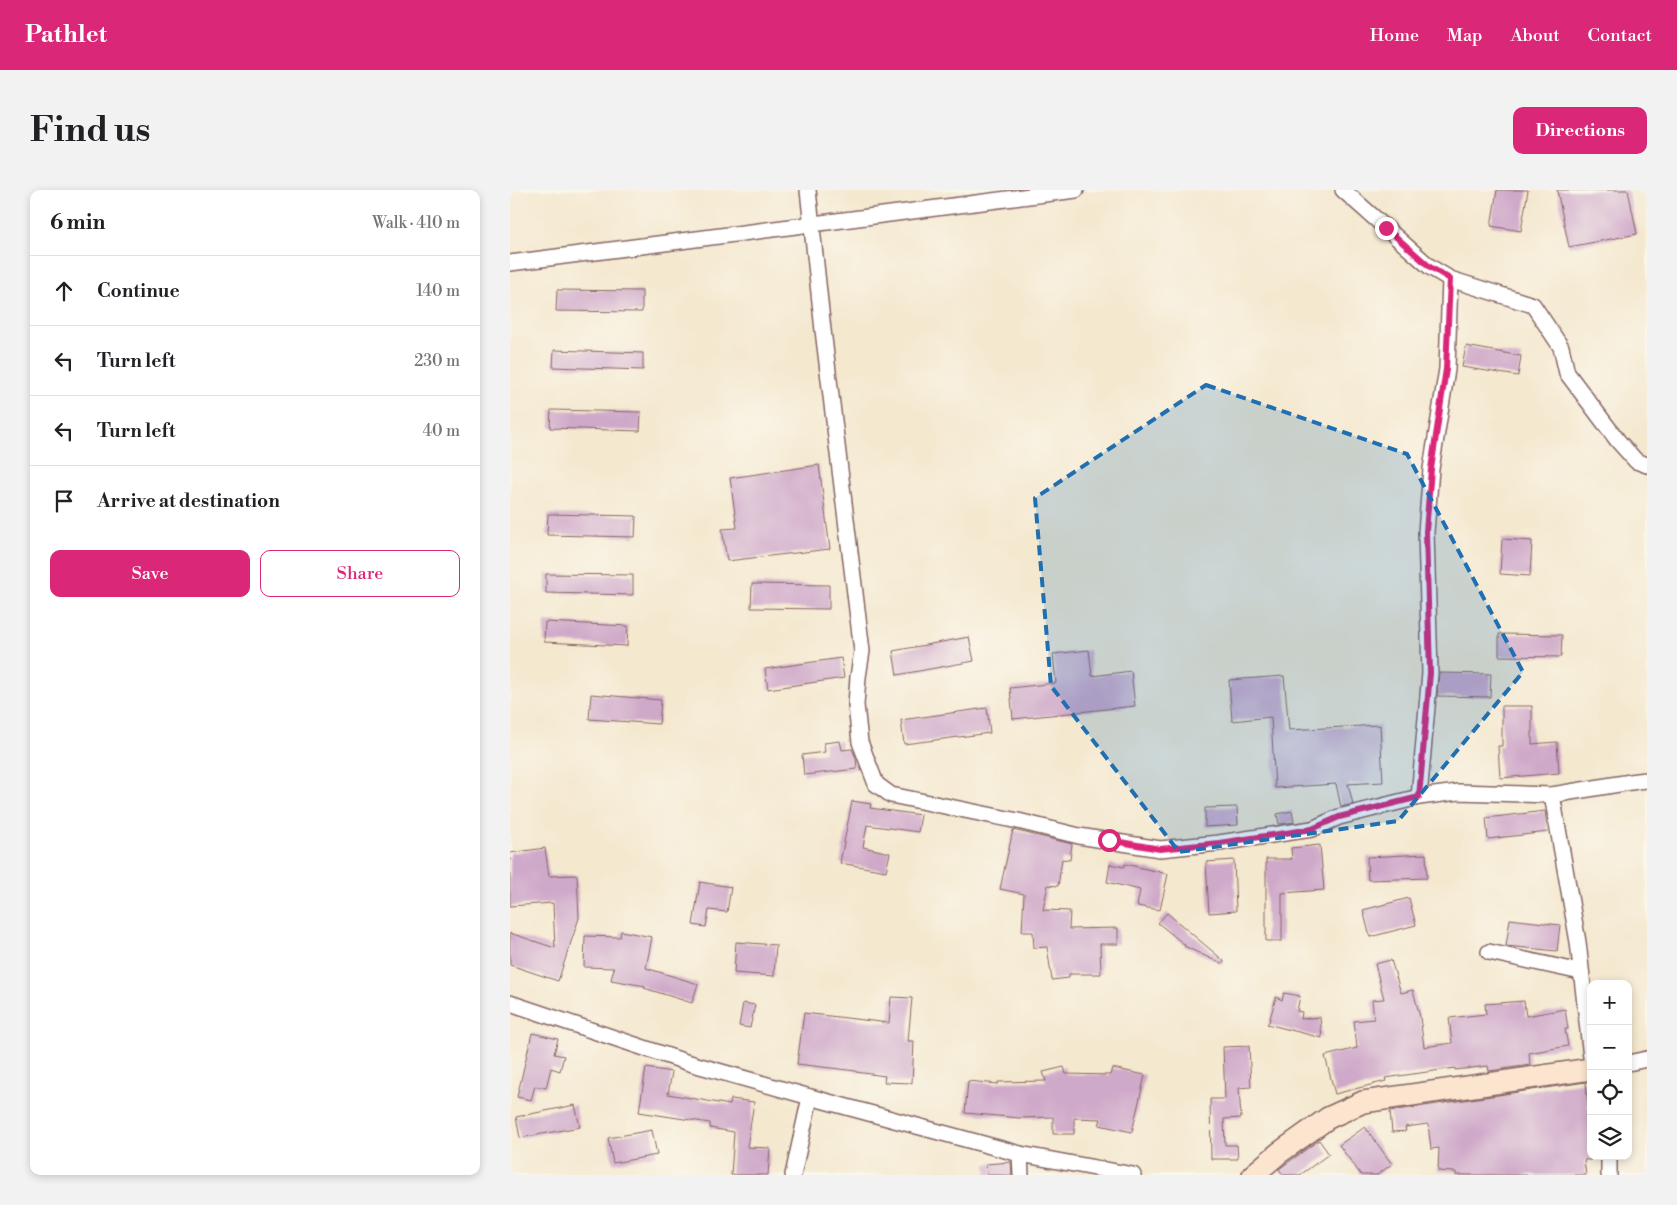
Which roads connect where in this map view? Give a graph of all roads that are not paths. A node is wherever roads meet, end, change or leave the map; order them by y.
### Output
1 (808, 190) edge
2 (1076, 190) edge
3 (1343, 190) edge
4 (812, 224) junction
5 (510, 264) edge
6 (1450, 279) junction
7 (1647, 465) edge
8 (1647, 780) edge
9 (1552, 795) junction
10 (1419, 797) junction
11 (1489, 952) dead end
12 (1581, 972) junction
13 (510, 1004) edge
14 (1587, 1025) edge
15 (1647, 1059) edge
16 (1632, 1061) edge
17 (1587, 1070) edge
18 (810, 1097) junction
19 (1020, 1154) junction
20 (1609, 1160) edge
21 (793, 1175) edge
22 (1021, 1175) edge
23 (1133, 1175) edge
24 (1254, 1175) edge
25 (1609, 1175) edge

1 - 4 street
2 - 4 street
3 - 6 street
4 - 5 street
4 - 10 street
6 - 7 street
6 - 10 street
8 - 9 street
9 - 10 street
9 - 12 street
11 - 12 street
12 - 14 street
13 - 18 street
15 - 16 street
17 - 24 street
18 - 19 street
18 - 21 street
19 - 22 street
19 - 23 street
20 - 25 street

